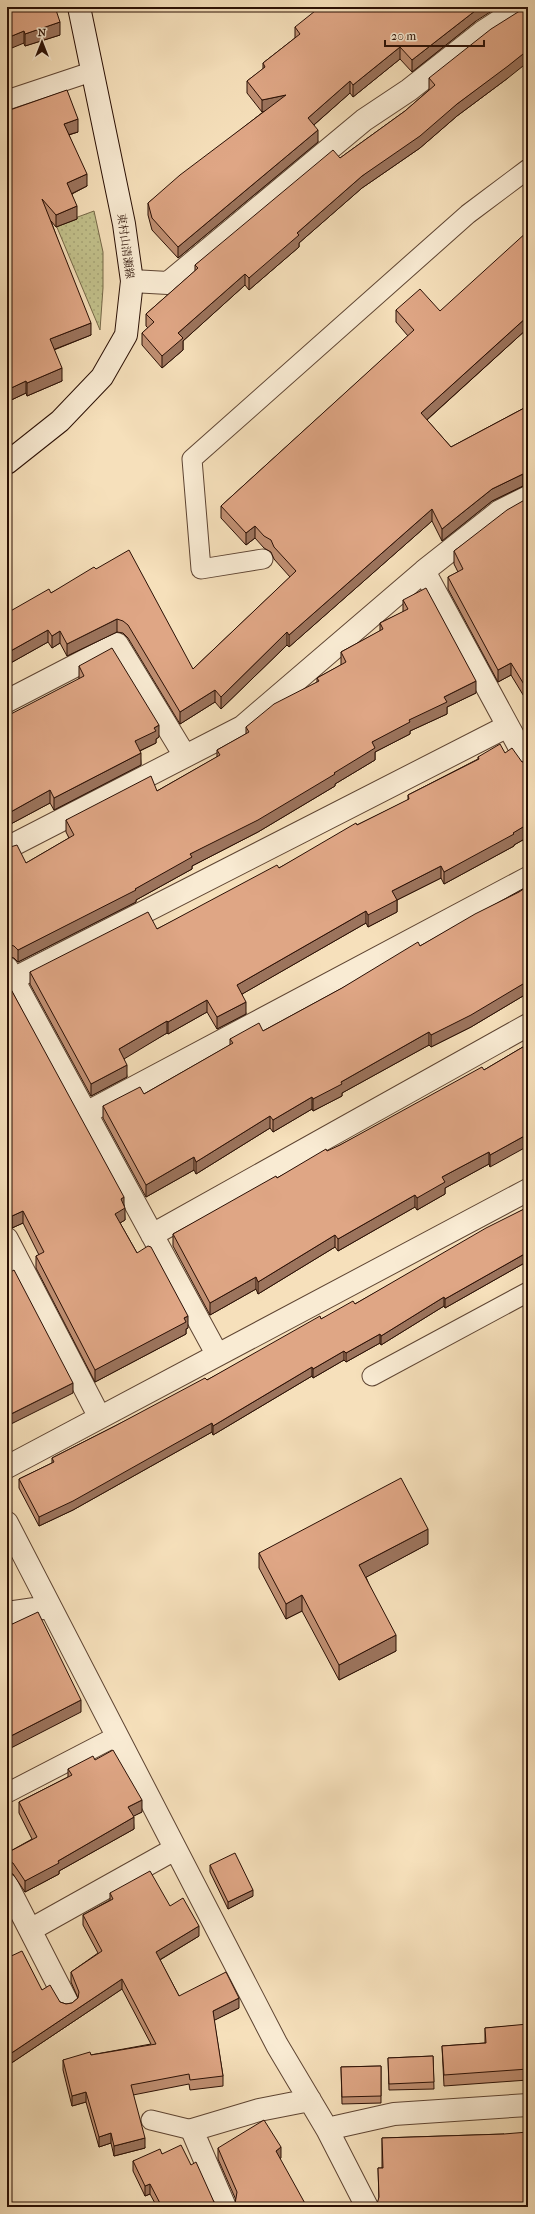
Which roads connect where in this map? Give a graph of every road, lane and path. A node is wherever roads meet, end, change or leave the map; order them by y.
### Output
1 (521, 7) edge
2 (82, 9) edge
3 (91, 72) junction
4 (7, 100) edge
5 (528, 169) edge
6 (132, 282) junction
7 (8, 460) edge
8 (528, 497) edge
9 (263, 559) dead end
10 (424, 571) junction
11 (7, 701) edge
12 (508, 726) junction
13 (185, 756) junction
14 (528, 763) edge
15 (7, 848) edge
16 (528, 878) edge
17 (10, 973) edge
18 (528, 1025) edge
19 (86, 1113) junction
20 (528, 1190) edge
21 (152, 1235) junction
22 (7, 1239) edge
23 (528, 1292) edge
24 (217, 1354) junction
25 (372, 1376) dead end
26 (99, 1416) junction
27 (7, 1467) edge
28 (7, 1523) edge
29 (49, 1606) junction
30 (7, 1613) edge
31 (116, 1736) junction
32 (7, 1793) edge
33 (175, 1849) junction
34 (7, 1885) edge
35 (30, 1930) junction
36 (67, 2002) edge
37 (310, 2100) junction
38 (528, 2105) edge
39 (151, 2120) dead end
40 (327, 2128) junction
41 (192, 2130) junction
42 (225, 2207) edge
43 (367, 2207) edge

1 - 6 street
2 - 3 street, 東村山清瀬線
3 - 4 lane
3 - 6 street, 東村山清瀬線
5 - 9 lane
6 - 7 street, 東村山清瀬線
8 - 10 street
10 - 12 street
10 - 13 street
11 - 13 street
12 - 14 street
12 - 17 street
13 - 15 street
16 - 19 street
17 - 19 street
18 - 21 street
19 - 21 street
20 - 24 street
21 - 24 street
22 - 26 street
23 - 25 lane
24 - 26 street
26 - 27 street
28 - 29 street
29 - 30 street
29 - 31 street
31 - 32 lane
31 - 33 street
33 - 35 street
33 - 37 street
34 - 35 street
35 - 36 street
37 - 40 street
37 - 41 street
38 - 40 street
39 - 41 lane
40 - 43 street
41 - 42 street

